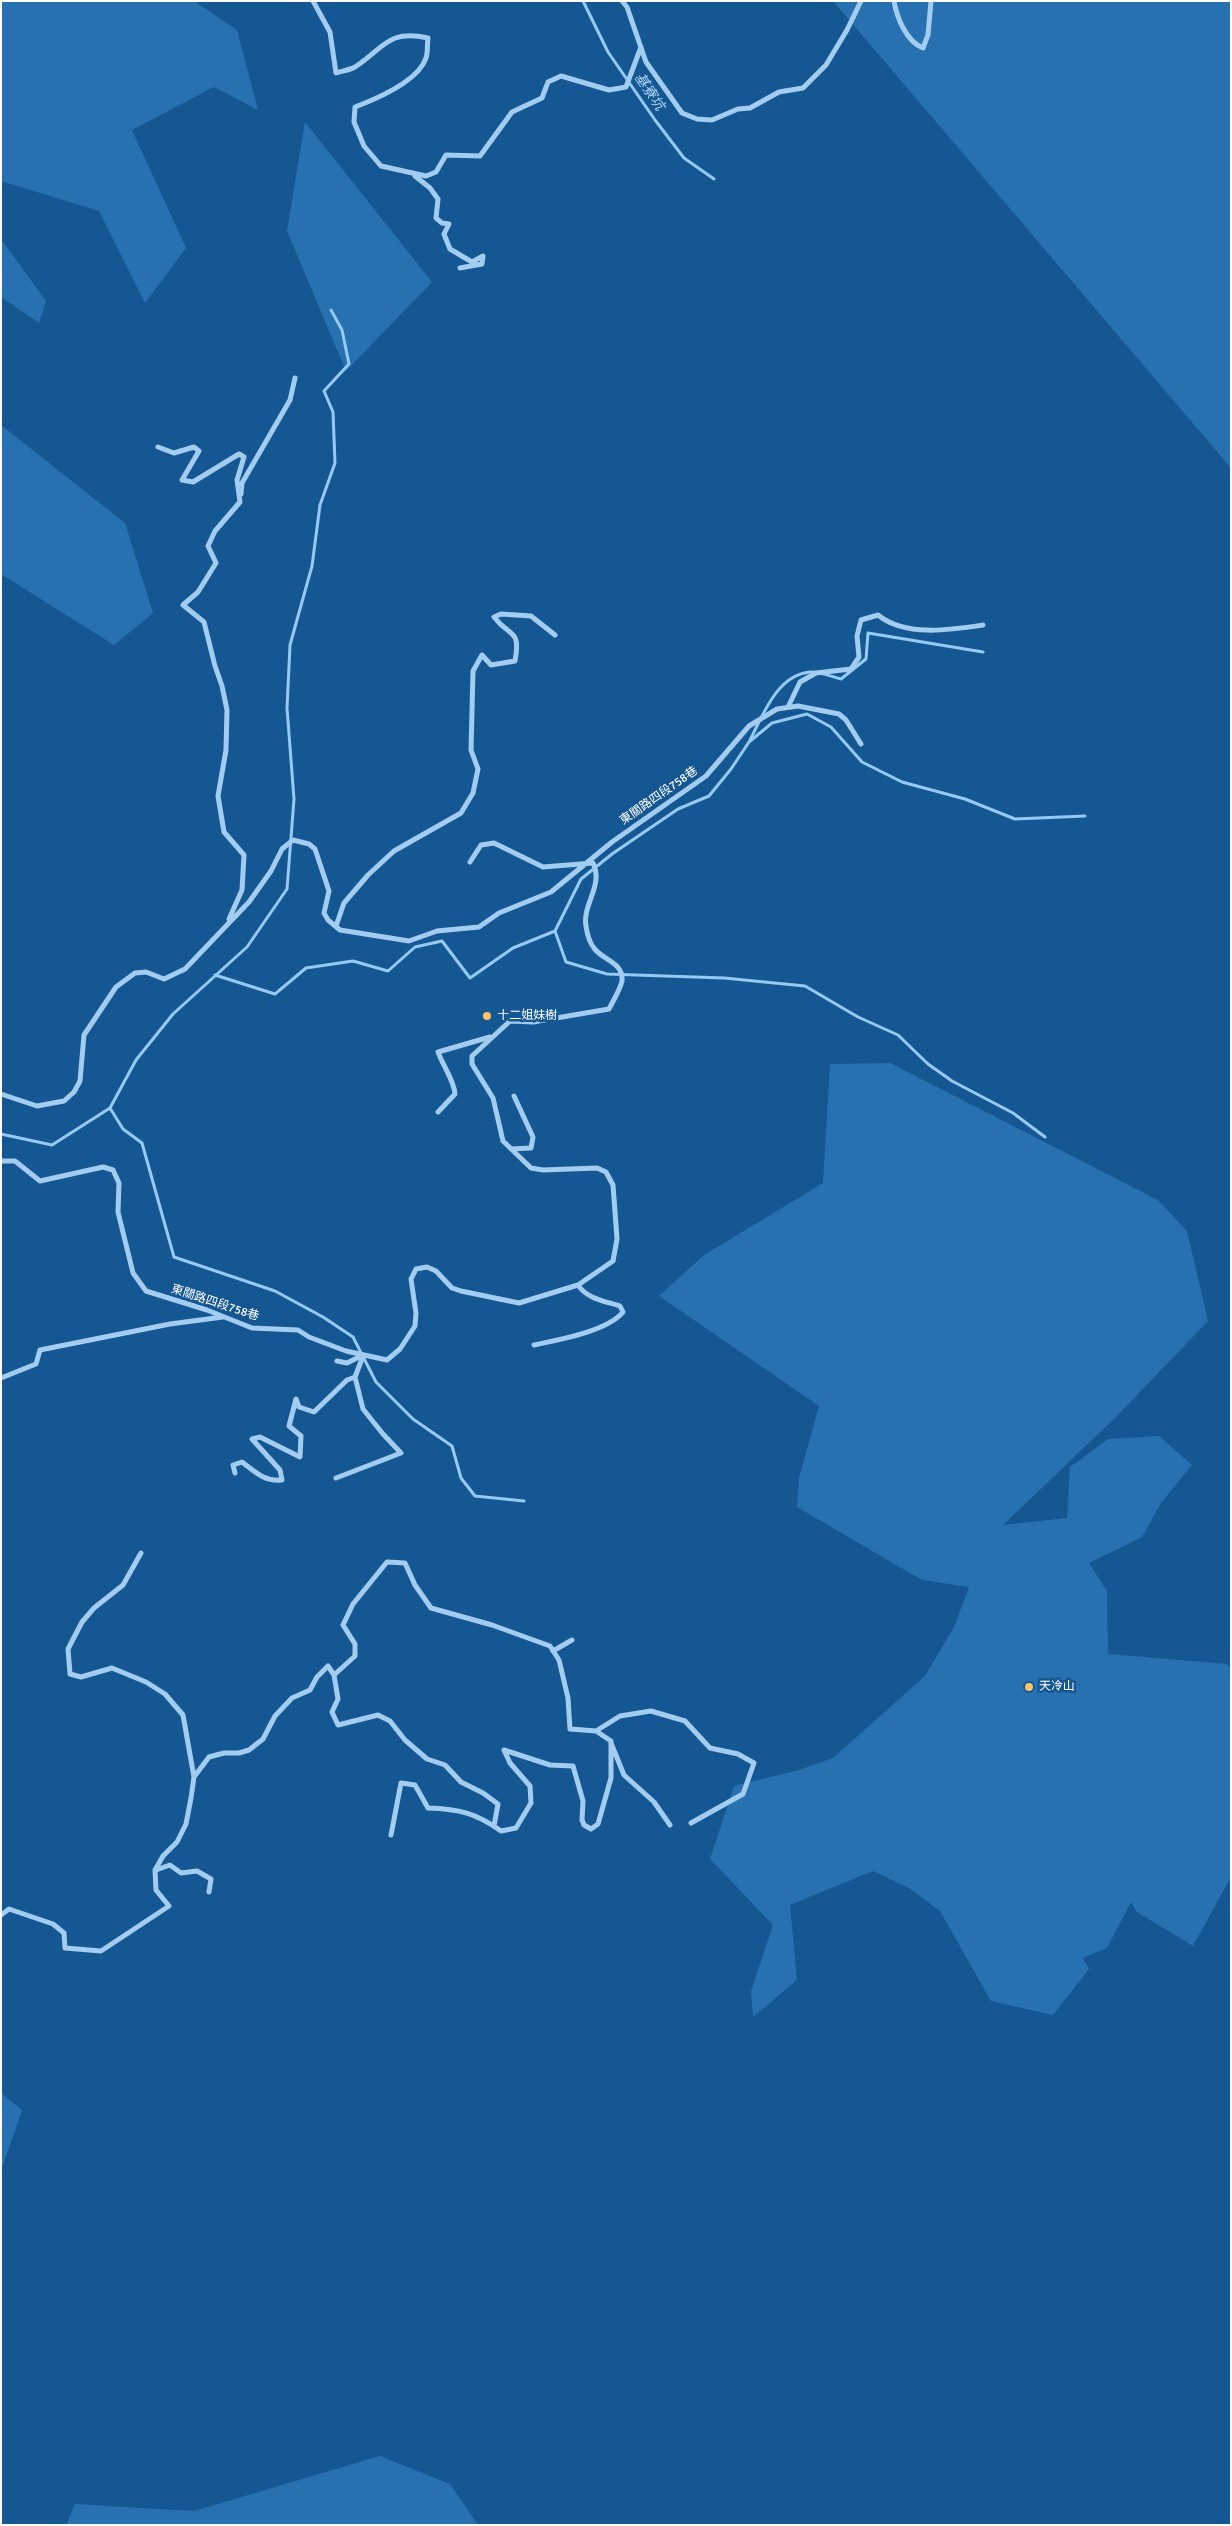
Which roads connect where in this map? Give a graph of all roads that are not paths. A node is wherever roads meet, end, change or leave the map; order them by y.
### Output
1 (313, 1) edge
2 (622, 1) edge
3 (861, 1) edge
4 (894, 1) edge
5 (931, 1) edge
6 (641, 47) junction
7 (413, 174) junction
8 (460, 268) dead end
9 (295, 378) dead end
10 (158, 447) dead end
11 (240, 502) junction
12 (984, 625) dead end
13 (555, 635) dead end
14 (788, 708) junction
15 (861, 744) dead end
16 (470, 862) dead end
17 (586, 863) junction
18 (227, 924) junction
19 (336, 926) junction
20 (493, 1036) junction
21 (1, 1094) edge
22 (514, 1096) dead end
23 (438, 1112) dead end
24 (511, 1149) junction
25 (1, 1161) edge
26 (578, 1285) junction
27 (223, 1317) junction
28 (534, 1345) dead end
29 (363, 1355) junction
30 (337, 1361) dead end
31 (355, 1376) junction
32 (1, 1378) edge
33 (236, 1473) dead end
34 (336, 1478) dead end
35 (141, 1552) dead end
36 (572, 1640) dead end
37 (553, 1651) junction
38 (334, 1675) junction
39 (596, 1731) junction
40 (611, 1741) junction
41 (194, 1777) junction
42 (691, 1823) dead end
43 (670, 1825) dead end
44 (494, 1826) junction
45 (391, 1836) dead end
46 (155, 1870) junction
47 (209, 1892) dead end
48 (1, 1914) edge

1 - 7 street
2 - 6 street
3 - 6 street
4 - 5 street
6 - 7 street
7 - 8 street
9 - 11 street
10 - 11 street
11 - 18 street
12 - 14 street
13 - 19 street
14 - 15 street, 東關路四段758巷
14 - 17 street, 東關路四段758巷
16 - 17 street
17 - 19 street, 東關路四段758巷
17 - 20 street, 東關路四段758巷
18 - 19 street
18 - 21 street
20 - 23 street
20 - 24 street, 東關路四段758巷
22 - 24 street
24 - 26 street, 東關路四段758巷
25 - 27 street, 東關路四段758巷
26 - 28 street
26 - 29 street, 東關路四段758巷
27 - 29 street, 東關路四段758巷
27 - 32 street
29 - 30 street
29 - 31 street
31 - 33 street
31 - 34 street
35 - 41 street
36 - 37 street
37 - 38 street
37 - 39 street
38 - 41 street
38 - 44 street
39 - 40 street
39 - 42 street
40 - 43 street
40 - 44 street
41 - 46 street
44 - 45 street
46 - 47 street
46 - 48 street

